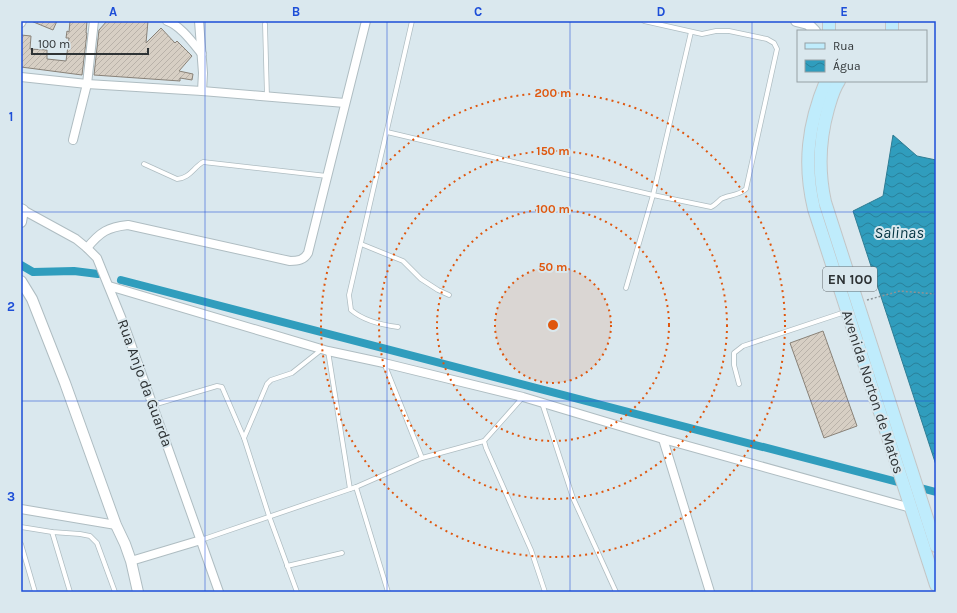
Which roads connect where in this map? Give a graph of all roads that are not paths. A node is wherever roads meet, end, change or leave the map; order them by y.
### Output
1 (94, 21) edge
2 (199, 21) edge
3 (366, 21) edge
4 (412, 21) edge
5 (644, 21) edge
6 (796, 21) edge
7 (172, 22) edge
8 (264, 24) dead end
9 (812, 25) edge
10 (691, 32) junction
11 (202, 54) junction
12 (21, 77) edge
13 (826, 82) edge
14 (838, 82) edge
15 (86, 84) junction
16 (202, 91) junction
17 (267, 97) junction
18 (345, 103) junction
19 (387, 132) junction
20 (73, 140) dead end
21 (144, 164) dead end
22 (328, 176) junction
23 (652, 195) junction
24 (22, 210) edge
25 (21, 222) edge
26 (361, 244) junction
27 (87, 248) junction
28 (21, 281) edge
29 (109, 286) junction
30 (626, 288) dead end
31 (449, 295) dead end
32 (847, 311) junction
33 (398, 327) dead end
34 (324, 351) junction
35 (384, 362) junction
36 (739, 384) dead end
37 (523, 397) junction
38 (542, 402) junction
39 (153, 405) junction
40 (244, 438) junction
41 (663, 439) junction
42 (484, 441) junction
43 (422, 458) junction
44 (356, 487) junction
45 (350, 489) junction
46 (909, 503) junction
47 (21, 509) edge
48 (269, 516) junction
49 (116, 525) junction
50 (21, 527) edge
51 (52, 532) junction
52 (201, 540) junction
53 (21, 544) edge
54 (936, 546) edge
55 (342, 553) dead end
56 (131, 561) junction
57 (21, 566) edge
58 (287, 566) junction
59 (28, 567) junction
60 (936, 585) edge
61 (35, 592) edge
62 (70, 592) edge
63 (115, 592) edge
64 (138, 592) edge
65 (219, 592) edge
66 (297, 592) edge
67 (388, 592) edge
68 (545, 592) edge
69 (616, 592) edge
70 (710, 592) edge

1 - 15 street
2 - 11 street
3 - 18 street
4 - 19 lane
5 - 10 lane
6 - 9 street
7 - 11 street
8 - 17 lane
10 - 23 lane
10 - 23 lane
11 - 16 street
12 - 15 street
13 - 32 main road, Avenida Norton de Matos / EN 100
14 - 54 main road, Avenida Norton de Matos / EN 100
15 - 16 street
15 - 20 street
16 - 17 street
17 - 18 street
18 - 22 street
19 - 23 lane
19 - 26 lane
21 - 22 lane
22 - 27 street
23 - 30 lane
24 - 25 street
24 - 27 street, Rua Anjo da Guarda
26 - 31 lane
26 - 33 lane
27 - 29 street, Rua Anjo da Guarda
28 - 49 street
29 - 34 street
29 - 39 street, Rua Anjo da Guarda
32 - 36 lane
32 - 46 main road, Avenida Norton de Matos / EN 100
34 - 35 street
34 - 40 lane
34 - 45 lane
35 - 37 street
35 - 43 lane
37 - 38 street
37 - 42 lane
38 - 41 street
38 - 69 lane
39 - 40 lane
39 - 52 street, Rua Anjo da Guarda
40 - 48 lane
41 - 46 street
41 - 70 street
42 - 43 lane
42 - 68 lane
43 - 44 lane
44 - 45 lane
44 - 67 lane
45 - 48 lane
46 - 60 main road, Avenida Norton de Matos
47 - 49 street
48 - 52 lane
48 - 58 lane
49 - 56 street
50 - 51 lane
51 - 62 lane
51 - 63 lane
52 - 56 street
52 - 65 street, Rua Anjo da Guarda
53 - 59 lane
55 - 58 lane
56 - 64 street
57 - 59 lane
58 - 66 lane
59 - 61 lane

